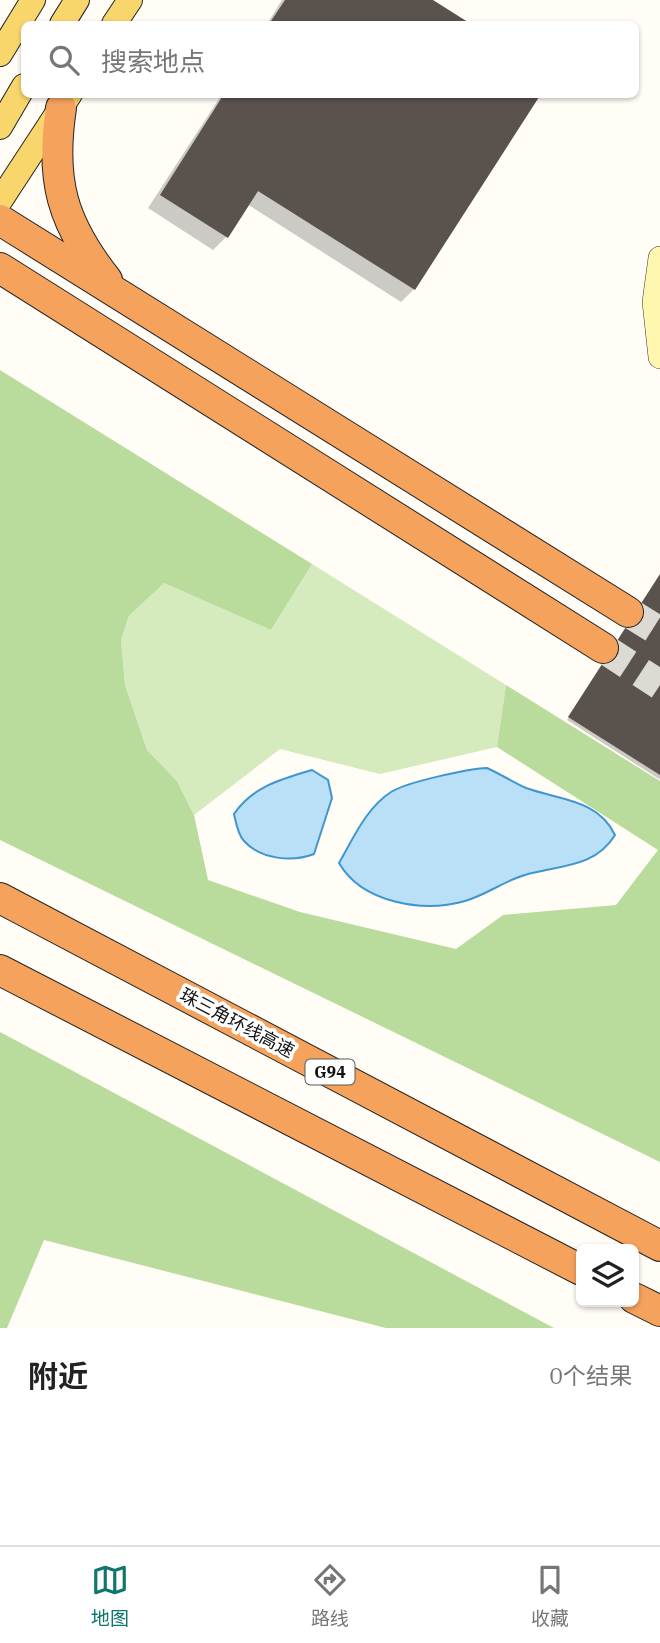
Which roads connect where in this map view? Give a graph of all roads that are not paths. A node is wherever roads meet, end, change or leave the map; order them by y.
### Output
1 (33, 0) edge
2 (77, 0) edge
3 (130, 0) edge
4 (64, 21) edge
5 (116, 21) edge
6 (0, 54) edge
7 (21, 91) edge
8 (66, 101) edge
9 (0, 127) edge
10 (0, 201) edge
11 (0, 220) edge
12 (660, 258) edge
13 (0, 268) edge
14 (118, 295) junction
15 (660, 357) edge
16 (628, 612) tunnel mouth
17 (603, 648) tunnel mouth
18 (0, 898) edge
19 (0, 970) edge
20 (660, 1246) edge
21 (576, 1267) edge
22 (639, 1300) edge
23 (660, 1311) edge

1 - 6 main road
2 - 4 main road
3 - 5 main road
7 - 9 main road
8 - 10 main road
8 - 14 highway
11 - 14 highway
12 - 15 main road
13 - 17 highway
14 - 16 highway
18 - 20 highway, 珠三角环线高速 / G94
19 - 21 highway
22 - 23 highway

